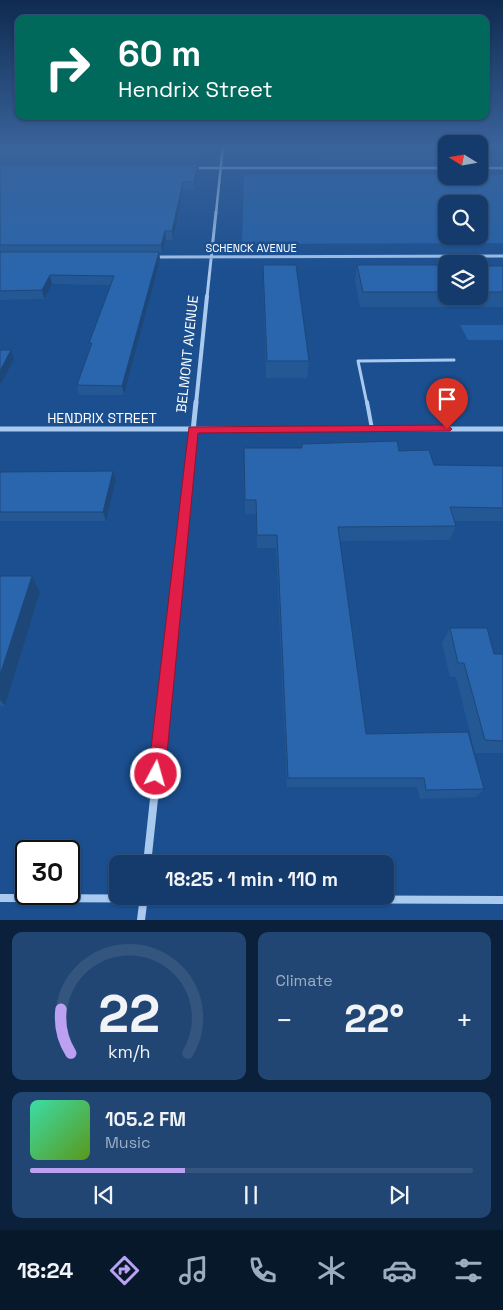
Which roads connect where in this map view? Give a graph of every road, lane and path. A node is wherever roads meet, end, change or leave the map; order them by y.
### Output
1 (219, 189) edge
2 (503, 256) edge
3 (147, 257) edge
4 (212, 257) junction
5 (454, 360) dead end
6 (0, 429) edge
7 (193, 429) junction
8 (372, 429) junction
9 (503, 429) edge
10 (148, 855) edge
11 (109, 897) edge
12 (0, 898) edge
13 (394, 899) edge
14 (503, 900) edge
15 (143, 905) edge
16 (141, 920) edge

1 - 4 street, BELMONT AVENUE
2 - 4 street, SCHENCK AVENUE
3 - 4 street, SCHENCK AVENUE
4 - 7 street, BELMONT AVENUE
5 - 8 lane
6 - 7 street, HENDRIX STREET
7 - 8 street, HENDRIX STREET
7 - 10 street, BELMONT AVENUE
8 - 9 street, HENDRIX STREET
11 - 12 street
13 - 14 street
15 - 16 street

